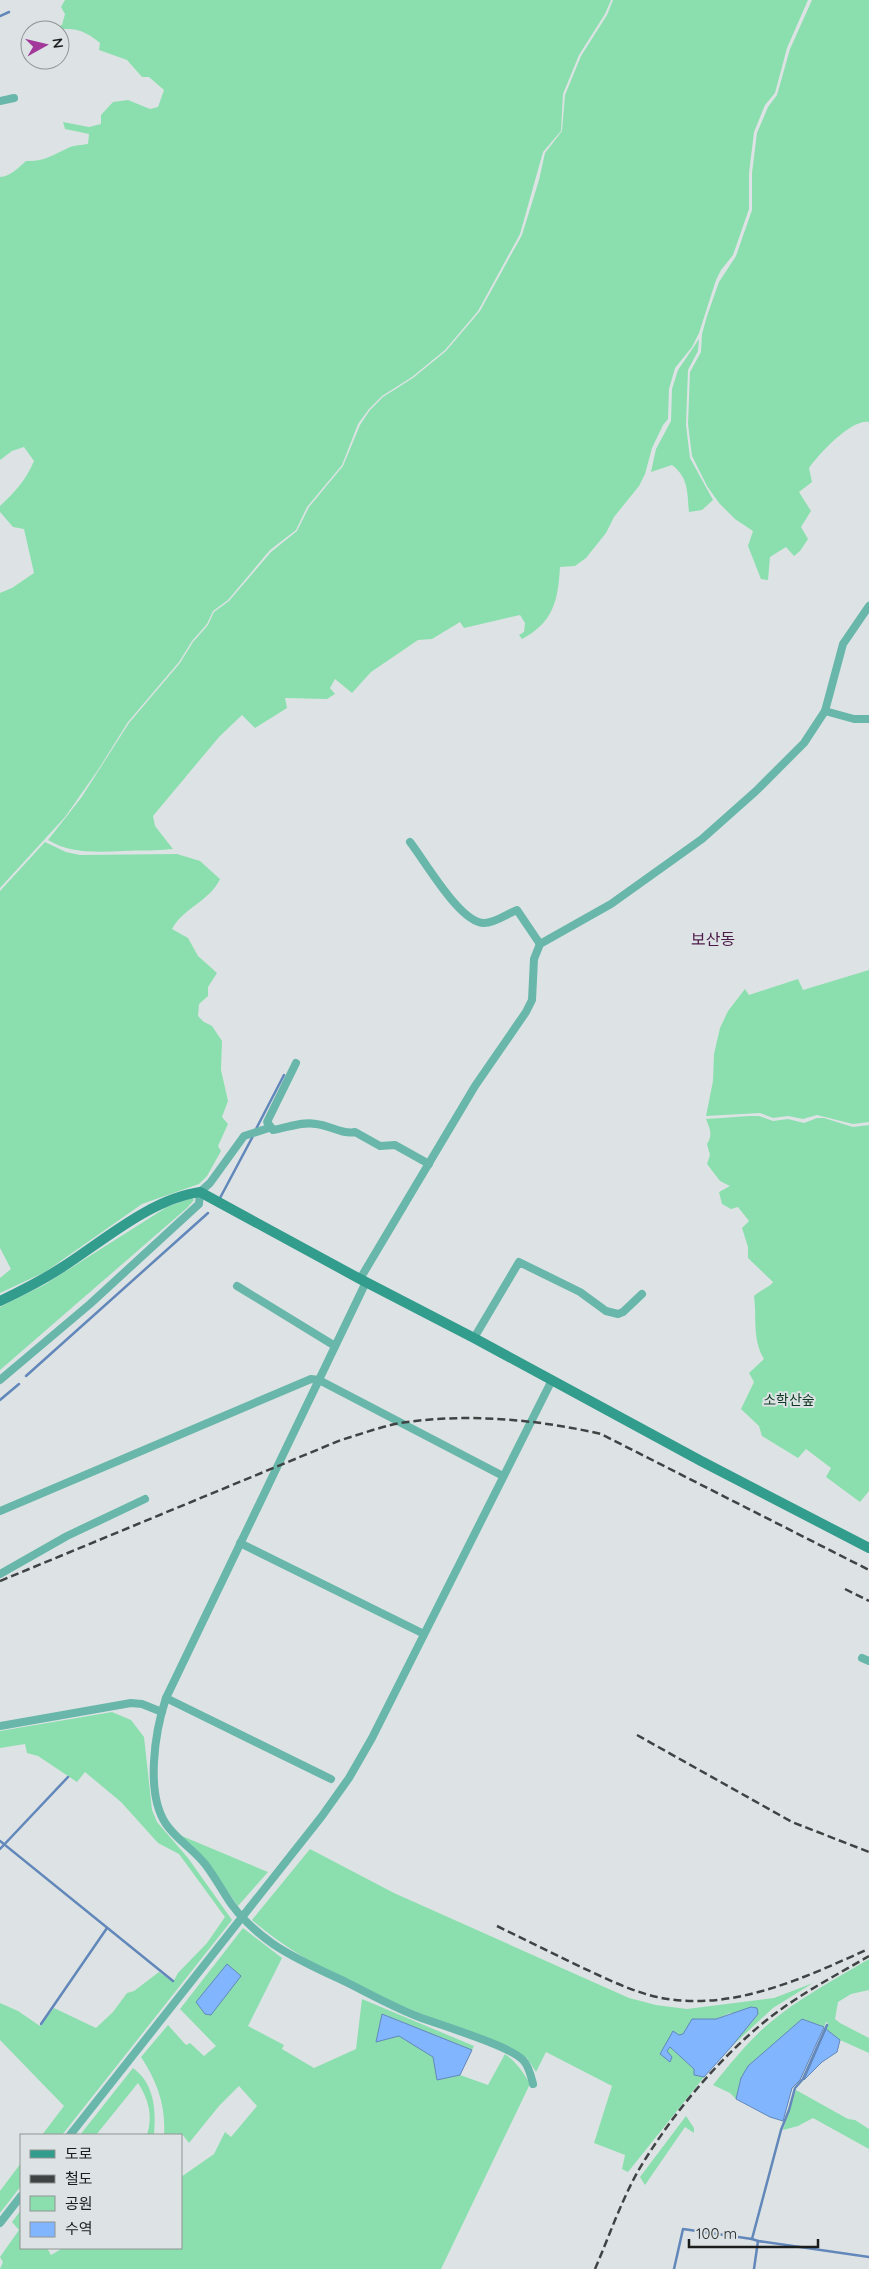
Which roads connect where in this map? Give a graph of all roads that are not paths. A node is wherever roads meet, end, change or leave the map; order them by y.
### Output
1 (14, 98) dead end
2 (0, 101) edge
3 (869, 606) edge
4 (825, 711) junction
5 (869, 719) edge
6 (410, 842) dead end
7 (540, 944) junction
8 (296, 1063) dead end
9 (269, 1128) junction
10 (429, 1164) junction
11 (200, 1192) junction
12 (363, 1281) junction
13 (237, 1286) dead end
14 (642, 1294) dead end
15 (0, 1301) edge
16 (474, 1338) junction
17 (335, 1346) junction
18 (0, 1380) edge
19 (319, 1380) junction
20 (552, 1380) junction
21 (503, 1476) junction
22 (145, 1499) dead end
23 (0, 1511) edge
24 (240, 1543) junction
25 (869, 1548) edge
26 (0, 1574) edge
27 (424, 1634) junction
28 (166, 1698) junction
29 (162, 1712) junction
30 (0, 1726) edge
31 (331, 1779) dead end
32 (242, 1916) junction
33 (533, 2084) dead end
34 (71, 2134) edge
35 (20, 2197) edge
36 (0, 2223) edge

1 - 2 street
3 - 4 street
4 - 5 street
4 - 7 street
6 - 7 street
7 - 10 street
8 - 9 street
9 - 10 street
9 - 11 street
10 - 12 street
11 - 12 street
11 - 15 street
11 - 18 street
12 - 16 street
12 - 17 street
13 - 17 street
14 - 16 street
16 - 20 street
17 - 19 street
19 - 21 street
19 - 23 street
19 - 24 street
20 - 21 street
20 - 25 street
21 - 27 street
22 - 26 street
24 - 27 street
24 - 28 street
27 - 32 street
28 - 29 street
28 - 31 street
29 - 30 street
29 - 32 street
32 - 33 street
32 - 34 street
35 - 36 street

